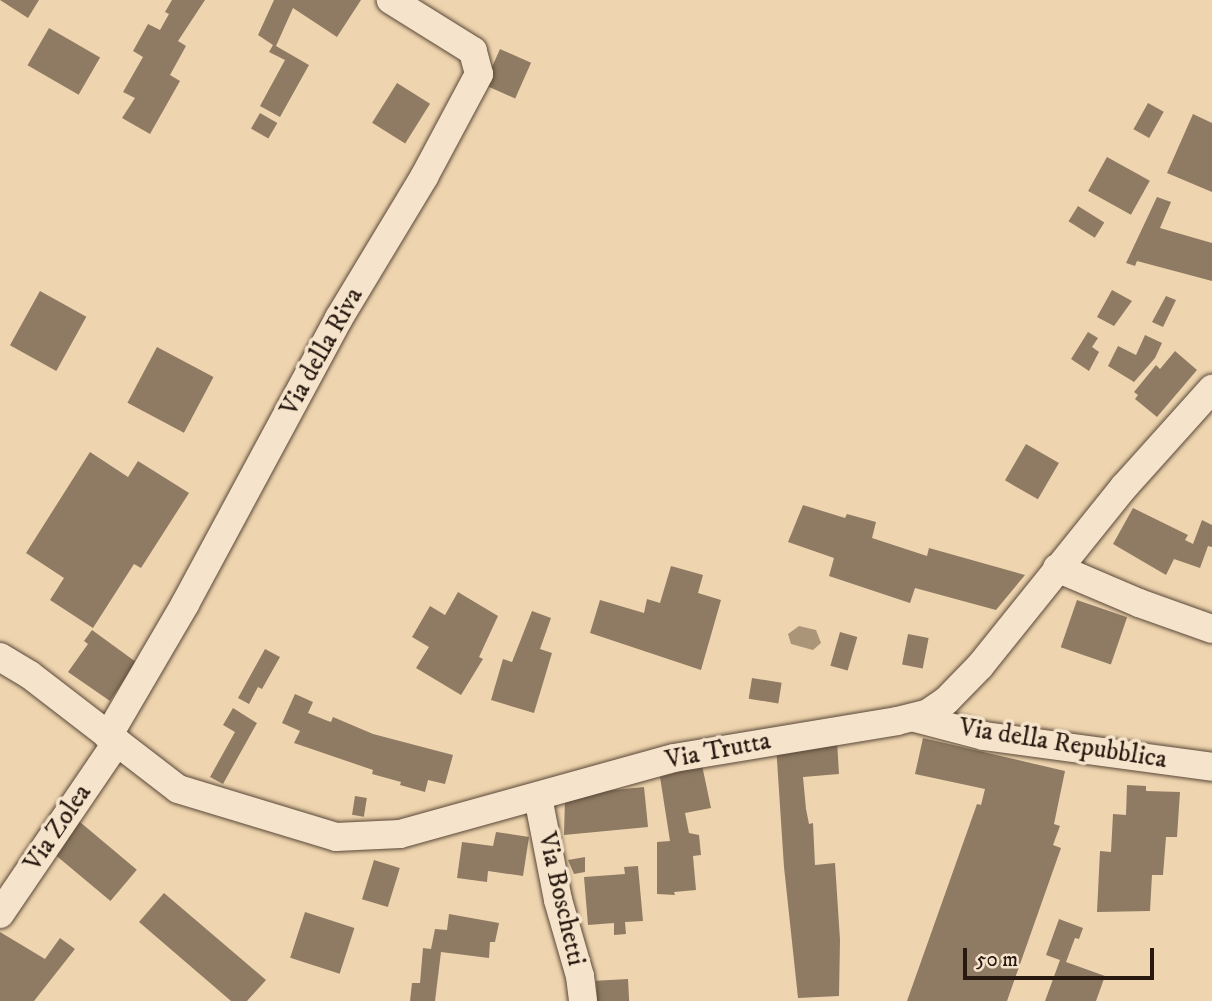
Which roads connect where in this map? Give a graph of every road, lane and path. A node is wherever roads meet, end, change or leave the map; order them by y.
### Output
1 (391, 0) edge
2 (1212, 389) edge
3 (1057, 568) junction
4 (1212, 629) edge
5 (0, 657) edge
6 (915, 718) junction
7 (113, 739) junction
8 (1212, 766) edge
9 (538, 797) junction
10 (0, 915) edge
11 (583, 1001) edge

1 - 7 street, Via della Riva
2 - 3 street, Via Trutta
3 - 4 street
3 - 6 street, Via Trutta
5 - 7 street, Via Trutta
6 - 8 street, Via della Repubblica
6 - 9 street, Via Trutta
7 - 9 street, Via Trutta
7 - 10 street, Via Zolea
9 - 11 street, Via Boschetti

